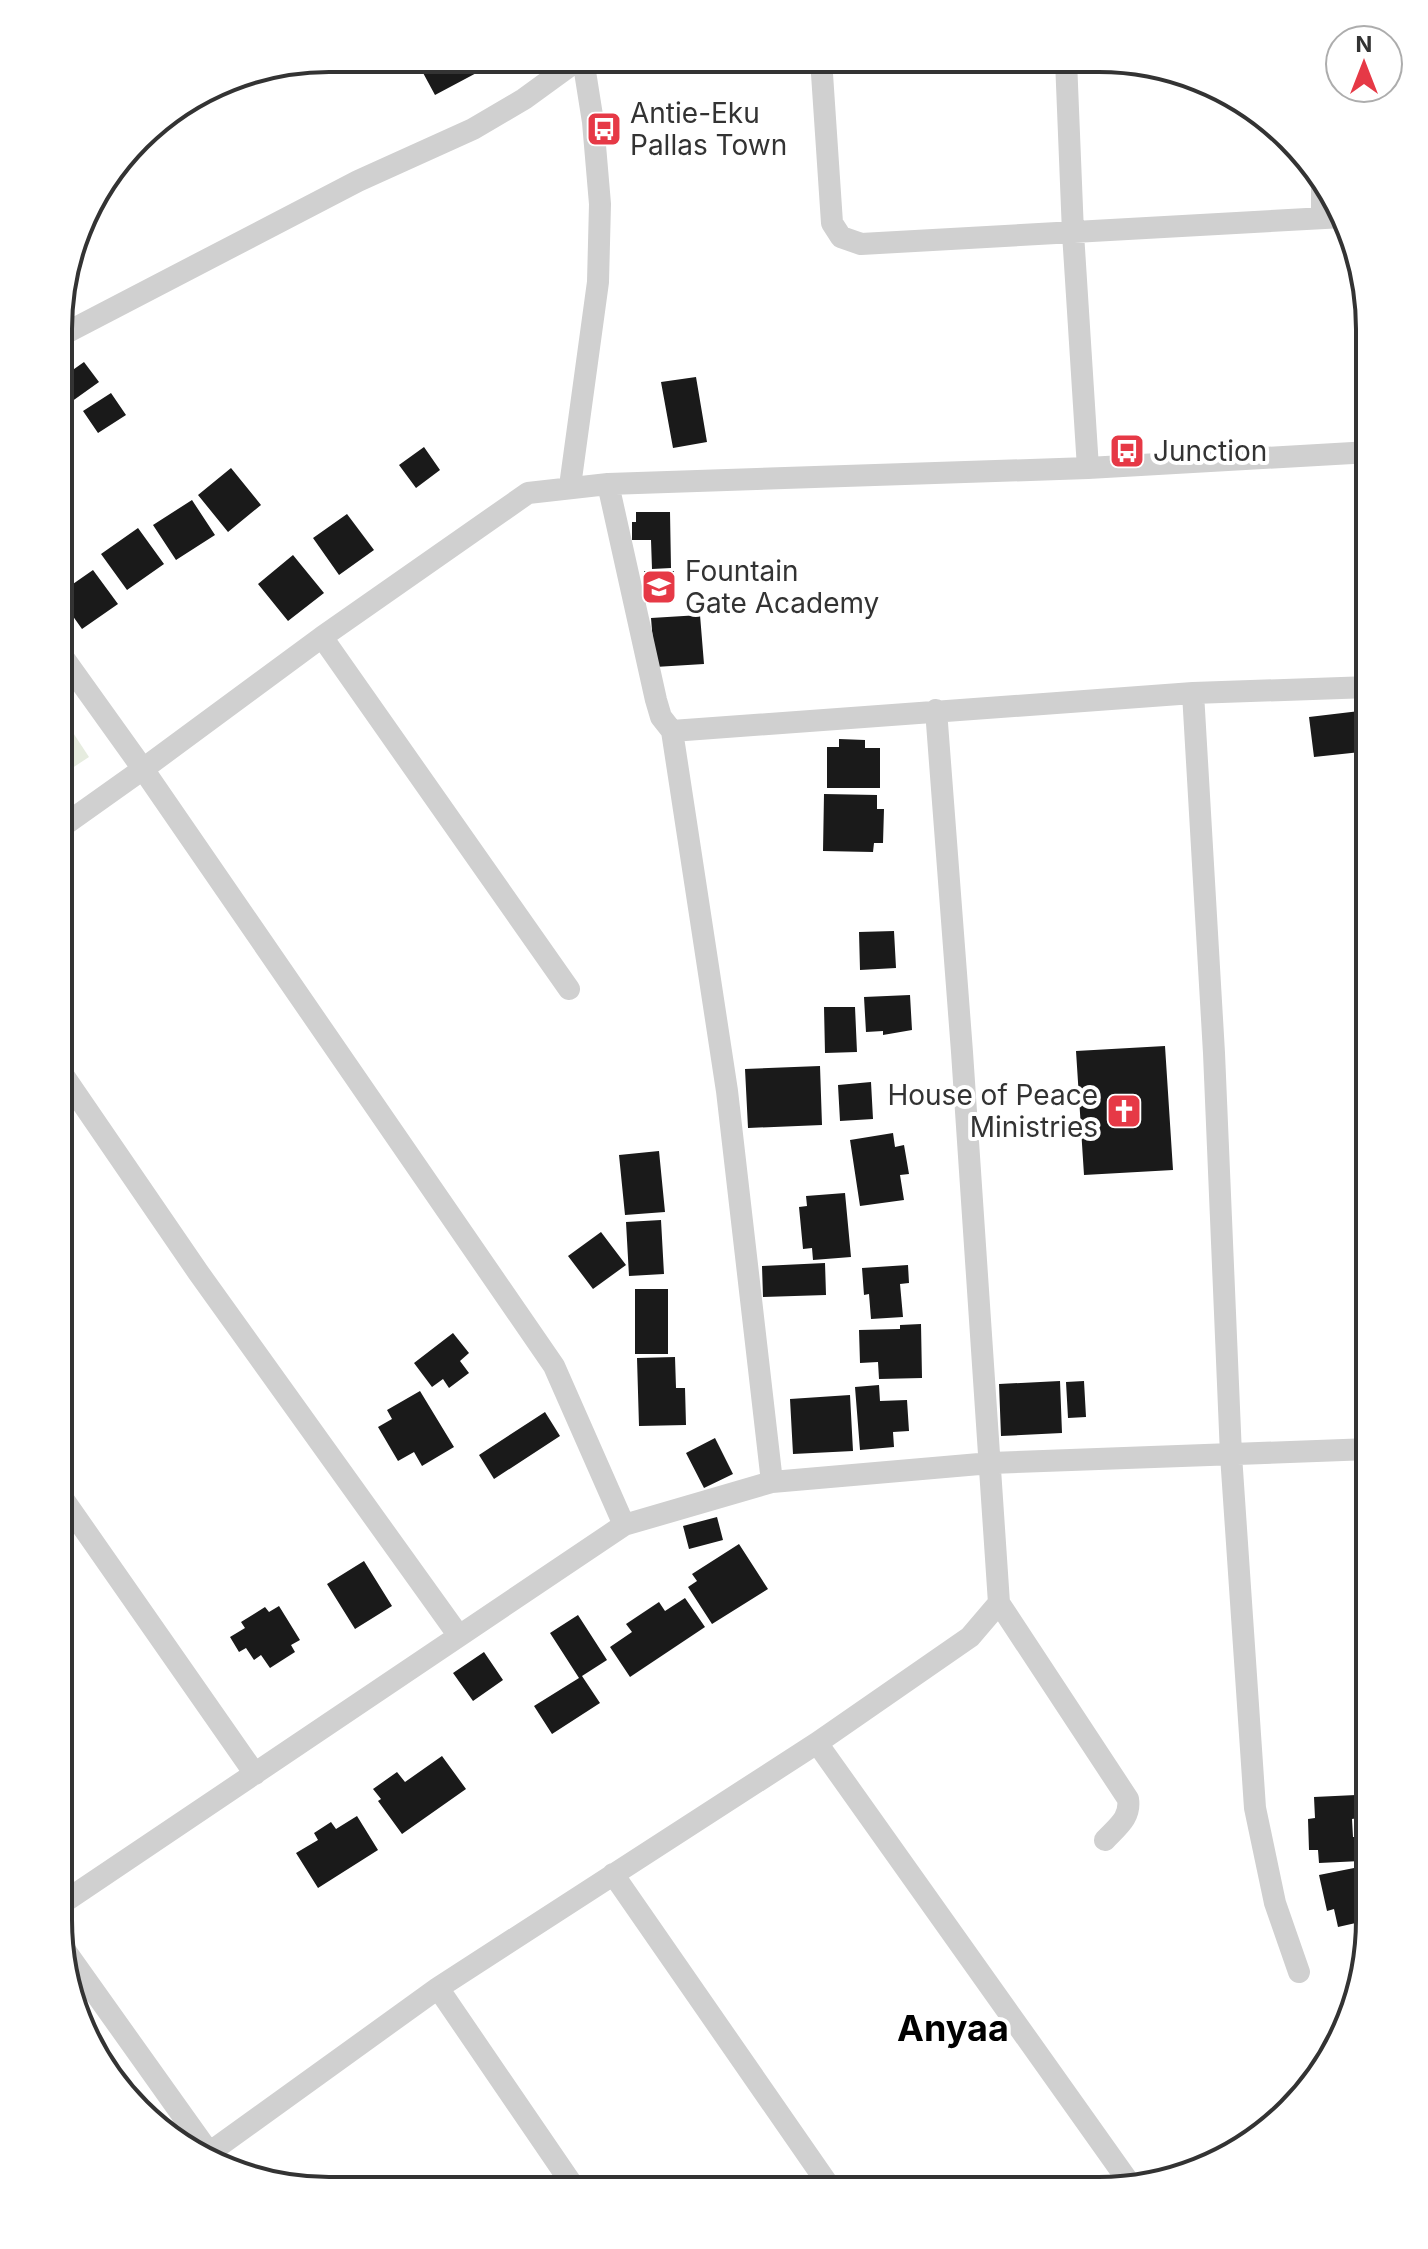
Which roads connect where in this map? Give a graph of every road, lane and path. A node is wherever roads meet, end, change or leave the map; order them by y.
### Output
1 (562, 72) edge
2 (583, 72) edge
3 (822, 72) edge
4 (1066, 72) edge
5 (1330, 217) edge
6 (1073, 233) junction
7 (72, 330) edge
8 (1356, 453) edge
9 (1088, 468) junction
10 (608, 484) junction
11 (570, 486) junction
12 (322, 637) junction
13 (72, 670) edge
14 (1356, 687) edge
15 (1193, 693) junction
16 (936, 710) junction
17 (672, 731) junction
18 (143, 769) junction
19 (72, 819) edge
20 (569, 989) dead end
21 (72, 1088) edge
22 (1355, 1450) edge
23 (1231, 1455) junction
24 (991, 1463) junction
25 (772, 1482) junction
26 (72, 1512) edge
27 (624, 1525) junction
28 (999, 1603) junction
29 (459, 1636) junction
30 (817, 1743) junction
31 (255, 1774) junction
32 (1105, 1840) dead end
33 (613, 1874) junction
34 (72, 1897) edge
35 (77, 1967) edge
36 (1299, 1972) dead end
37 (438, 1988) junction
38 (203, 2144) edge
39 (214, 2149) edge
40 (1124, 2176) edge
41 (567, 2177) edge
42 (823, 2177) edge

1 - 7 street
2 - 11 street
3 - 6 street
4 - 6 street
5 - 6 street
6 - 9 street
8 - 9 street
9 - 10 street
10 - 11 street
10 - 17 street
11 - 12 street
12 - 18 street
12 - 20 street
13 - 18 street
14 - 15 street
15 - 16 street
15 - 23 street
16 - 17 street
16 - 24 street
17 - 25 street
18 - 19 street
18 - 27 street
21 - 29 street
22 - 23 street
23 - 24 street
23 - 36 street
24 - 25 street
24 - 28 street
25 - 27 street
26 - 31 street
27 - 29 street
28 - 30 street
28 - 32 street
29 - 31 street
30 - 33 street
30 - 40 street
31 - 34 street
33 - 37 street
33 - 42 street
35 - 38 street
37 - 39 street
37 - 41 street

